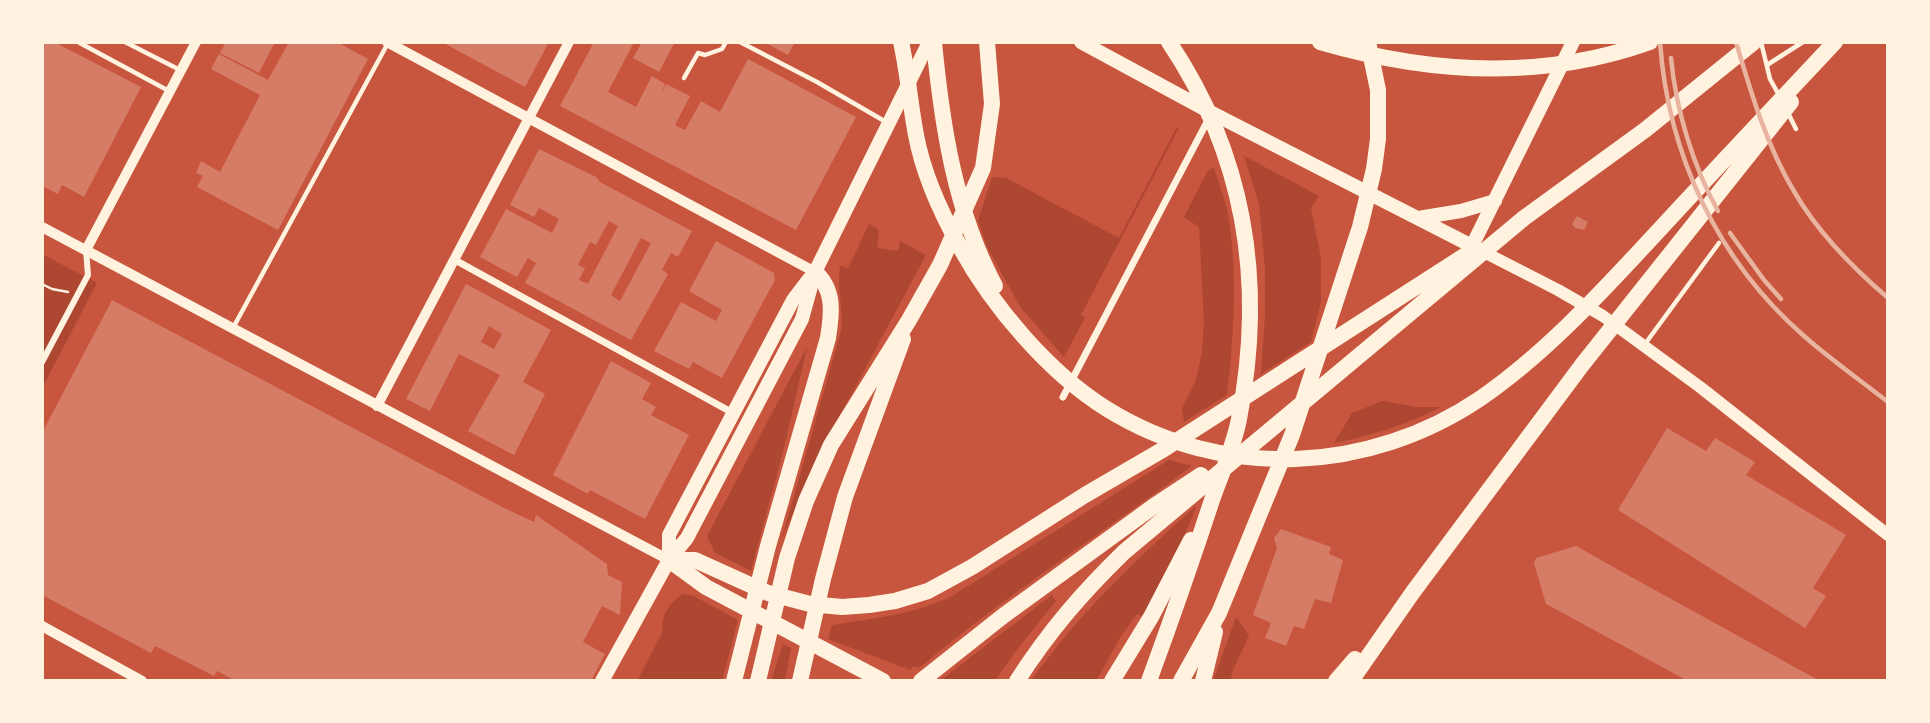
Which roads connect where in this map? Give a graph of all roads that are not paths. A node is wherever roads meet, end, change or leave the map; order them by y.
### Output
1 (78, 42) edge
2 (125, 42) edge
3 (196, 42) edge
4 (387, 42) edge
5 (569, 42) edge
6 (726, 42) edge
7 (740, 42) edge
8 (901, 42) edge
9 (931, 42) edge
10 (987, 42) edge
11 (1081, 42) edge
12 (1169, 42) edge
13 (1320, 42) edge
14 (1368, 42) edge
15 (1573, 42) edge
16 (1650, 42) edge
17 (1754, 42) edge
18 (1761, 42) edge
19 (1803, 42) edge
20 (1836, 42) edge
21 (1767, 65) junction
22 (181, 71) junction
23 (684, 78) dead end
24 (170, 91) junction
25 (1212, 113) junction
26 (530, 118) junction
27 (889, 124) junction
28 (1797, 129) dead end
29 (1495, 201) junction
30 (1418, 218) junction
31 (1524, 218) junction
32 (42, 227) edge
33 (1719, 243) dead end
34 (1472, 246) junction
35 (86, 250) junction
36 (455, 260) junction
37 (815, 272) junction
38 (909, 320) junction
39 (233, 328) junction
40 (1644, 345) junction
41 (1035, 348) junction
42 (42, 362) edge
43 (1063, 397) dead end
44 (377, 406) junction
45 (734, 414) junction
46 (1262, 436) junction
47 (1212, 501) junction
48 (1888, 535) edge
49 (669, 560) junction
50 (1413, 592) junction
51 (1219, 613) junction
52 (42, 626) edge
53 (142, 681) edge
54 (602, 681) edge
55 (734, 681) edge
56 (758, 681) edge
57 (800, 681) edge
58 (883, 681) edge
59 (921, 681) edge
60 (1017, 681) edge
61 (1112, 681) edge
62 (1149, 681) edge
63 (1181, 681) edge
64 (1203, 681) edge
65 (1336, 681) edge
66 (1351, 681) edge

1 - 24 lane
2 - 22 lane
3 - 22 street
4 - 26 street
4 - 39 lane
5 - 26 street
6 - 23 lane
7 - 27 lane
8 - 41 highway
9 - 27 main road
9 - 41 highway
10 - 38 highway
11 - 25 main road
12 - 47 highway
13 - 16 highway
14 - 51 highway
15 - 29 main road
17 - 31 highway
18 - 21 lane
19 - 21 lane
20 - 41 highway
20 - 50 highway
21 - 28 lane
22 - 24 street
24 - 35 street
25 - 30 main road
25 - 43 street
26 - 36 street
26 - 37 street
27 - 37 main road
29 - 30 main road
29 - 34 main road
30 - 34 main road
31 - 46 highway
31 - 49 highway
32 - 35 street
33 - 40 lane
34 - 40 main road
35 - 39 street
35 - 42 street
36 - 44 street
36 - 45 street
37 - 45 main road
37 - 49 main road
37 - 55 highway
38 - 56 highway
38 - 57 highway
39 - 44 street
40 - 48 main road
44 - 49 street
45 - 49 main road
46 - 59 highway
46 - 60 highway
47 - 61 highway
47 - 62 highway
49 - 54 main road
49 - 58 highway
50 - 65 highway
50 - 66 highway
51 - 63 highway
51 - 64 highway
52 - 53 street

